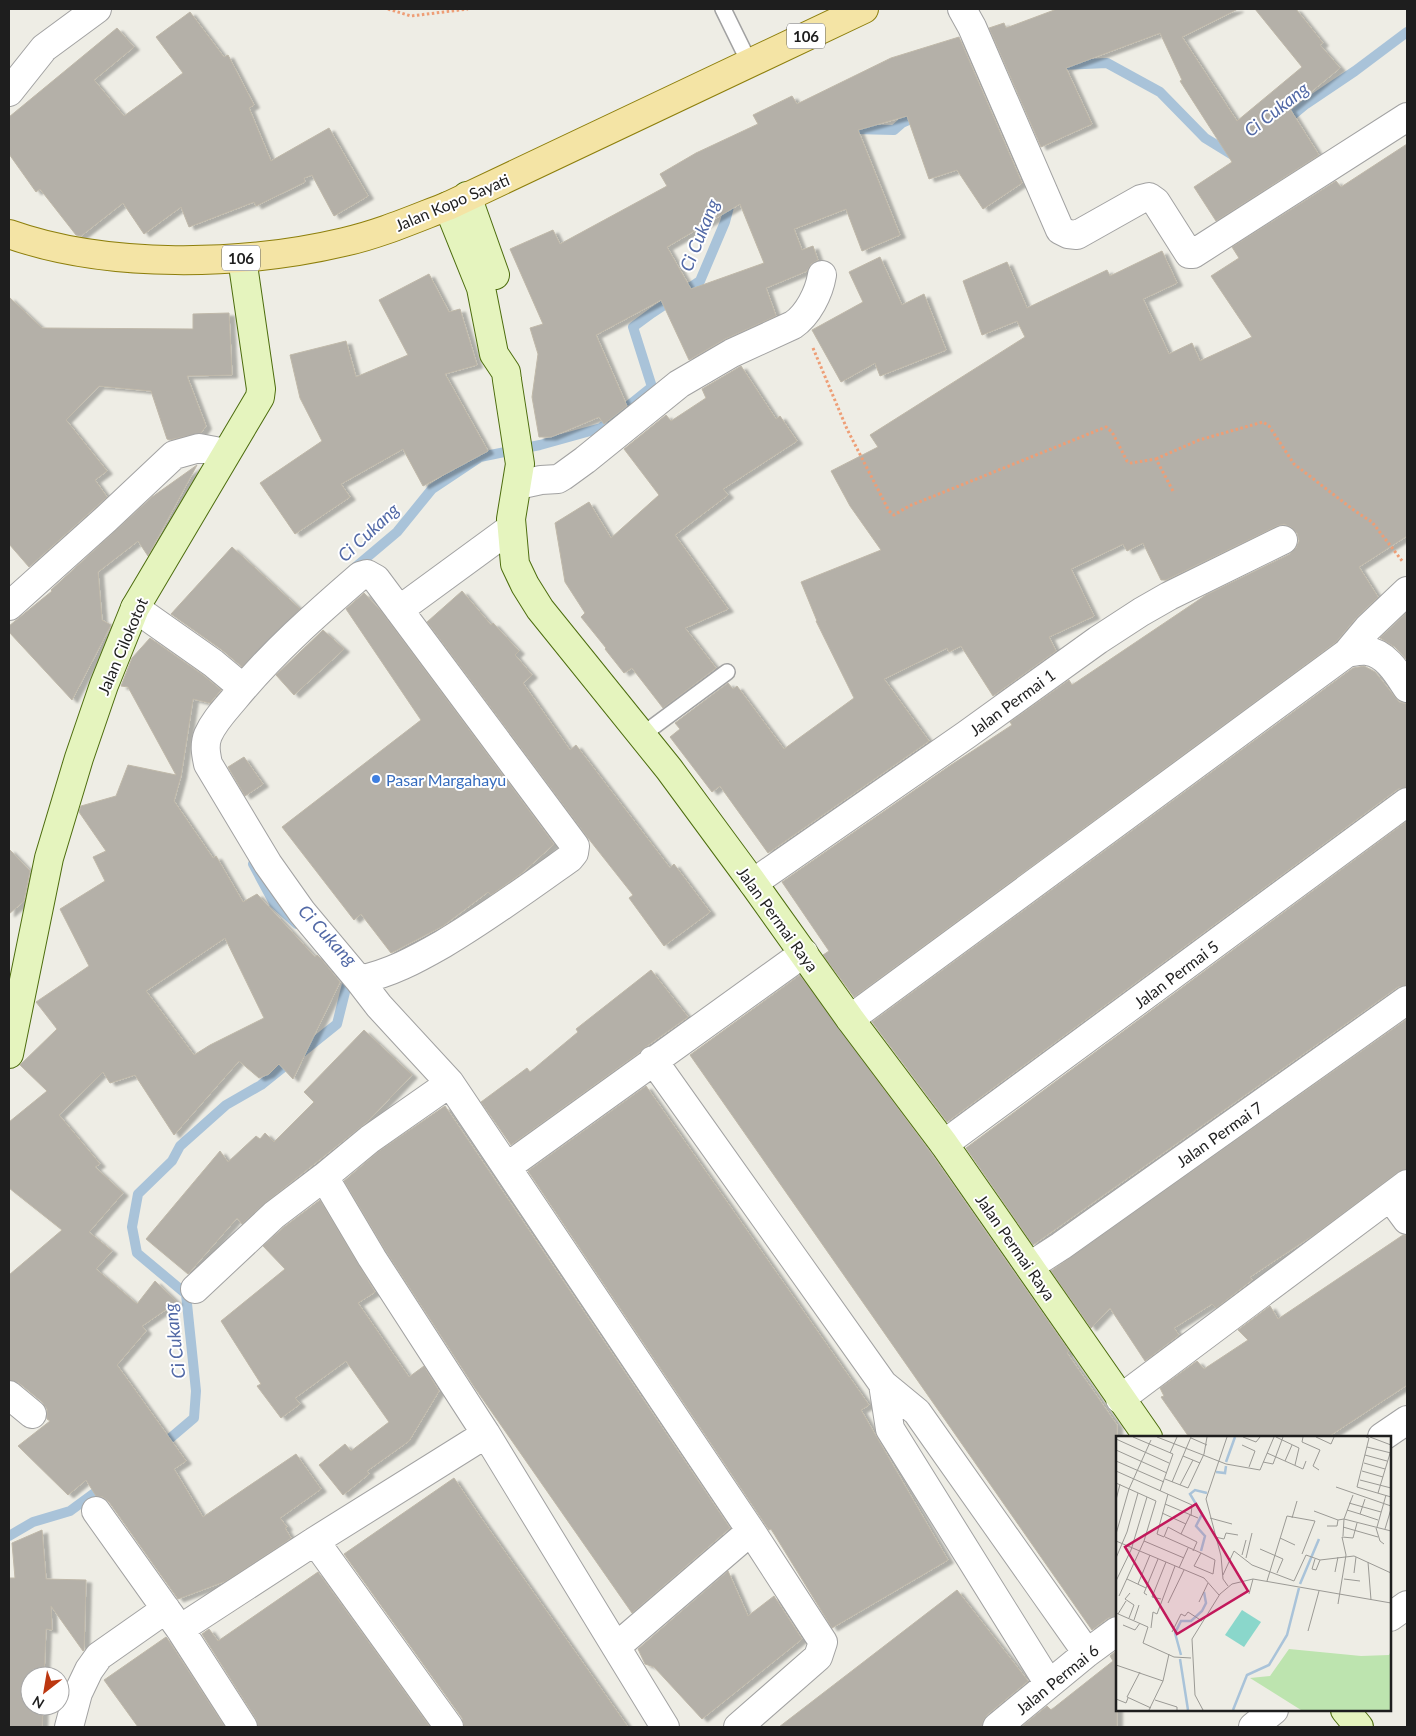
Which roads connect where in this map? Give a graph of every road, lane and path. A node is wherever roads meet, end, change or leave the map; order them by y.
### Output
1 (97, 9) edge
2 (388, 9) edge
3 (468, 9) edge
4 (723, 9) edge
5 (864, 9) edge
6 (962, 9) edge
7 (749, 62) junction
8 (9, 92) edge
9 (1407, 116) edge
10 (457, 201) junction
11 (9, 234) edge
12 (242, 258) junction
13 (822, 275) dead end
14 (802, 320) junction
15 (226, 453) junction
16 (1156, 460) junction
17 (519, 474) junction
18 (1174, 493) dead end
19 (511, 528) junction
20 (1283, 540) dead end
21 (1407, 568) edge
22 (1407, 591) edge
23 (9, 606) edge
24 (135, 608) junction
25 (399, 610) junction
26 (1347, 653) junction
27 (728, 672) dead end
28 (241, 687) junction
29 (1407, 688) edge
30 (642, 735) junction
31 (1407, 802) edge
32 (753, 883) junction
33 (804, 954) junction
34 (359, 980) junction
35 (1407, 1000) edge
36 (850, 1019) junction
37 (9, 1054) edge
38 (653, 1060) junction
39 (450, 1083) junction
40 (944, 1144) junction
41 (507, 1167) junction
42 (324, 1177) junction
43 (1399, 1191) edge
44 (1407, 1220) edge
45 (1030, 1266) junction
46 (195, 1289) dead end
47 (883, 1384) junction
48 (9, 1395) edge
49 (1120, 1399) junction
50 (32, 1414) dead end
51 (1407, 1420) edge
52 (486, 1434) junction
53 (1147, 1436) edge
54 (1383, 1436) edge
55 (96, 1511) dead end
56 (751, 1531) junction
57 (315, 1541) junction
58 (1407, 1605) edge
59 (1391, 1616) edge
60 (173, 1619) junction
61 (1116, 1632) edge
62 (616, 1647) junction
63 (1088, 1653) junction
64 (1049, 1684) junction
65 (1273, 1711) edge
66 (1346, 1711) edge
67 (69, 1727) edge
68 (243, 1727) edge
69 (449, 1727) edge
70 (665, 1727) edge
71 (738, 1727) edge
72 (997, 1727) edge
73 (1253, 1727) edge
74 (1359, 1727) edge

1 - 8 street
2 - 3 path
4 - 7 lane
5 - 7 main road, Jalan Kopo Sayati / 106
6 - 9 street
7 - 10 main road, Jalan Kopo Sayati / 106
10 - 12 main road, Jalan Kopo Sayati / 106
10 - 17 street, Jalan Permai Raya
11 - 12 main road, Jalan Kopo Sayati / 106
12 - 15 street, Jalan Cilokotot
13 - 14 street
14 - 16 path
14 - 17 street
15 - 23 street
15 - 24 street, Jalan Cilokotot
16 - 18 path
16 - 21 path
17 - 19 street, Jalan Permai Raya
19 - 25 street
19 - 30 street, Jalan Permai Raya
20 - 32 street, Jalan Permai 1
22 - 26 street
24 - 28 street
24 - 37 street, Jalan Cilokotot
25 - 28 street
25 - 34 street
26 - 29 street
26 - 36 street
27 - 30 lane
28 - 34 street
30 - 32 street, Jalan Permai Raya
31 - 40 street, Jalan Permai 5
32 - 33 street, Jalan Permai Raya
33 - 36 street, Jalan Permai Raya
33 - 38 street
34 - 39 street
35 - 45 street, Jalan Permai 7
36 - 40 street, Jalan Permai Raya
38 - 41 street
38 - 47 street
39 - 41 street
39 - 42 street
40 - 45 street, Jalan Permai Raya
41 - 56 street
42 - 46 street
42 - 52 street
43 - 44 street
43 - 49 street
45 - 49 street, Jalan Permai Raya
47 - 63 street
47 - 64 street
48 - 50 street
49 - 53 street, Jalan Permai Raya
51 - 54 street
52 - 57 street
52 - 62 street
55 - 60 street
56 - 62 street
56 - 71 street
57 - 60 street
57 - 69 street
58 - 59 street
60 - 67 street
60 - 68 street
61 - 63 street, Jalan Permai 6
62 - 70 street
63 - 64 street, Jalan Permai 6
64 - 72 street, Jalan Permai 6
65 - 73 street
66 - 74 street

